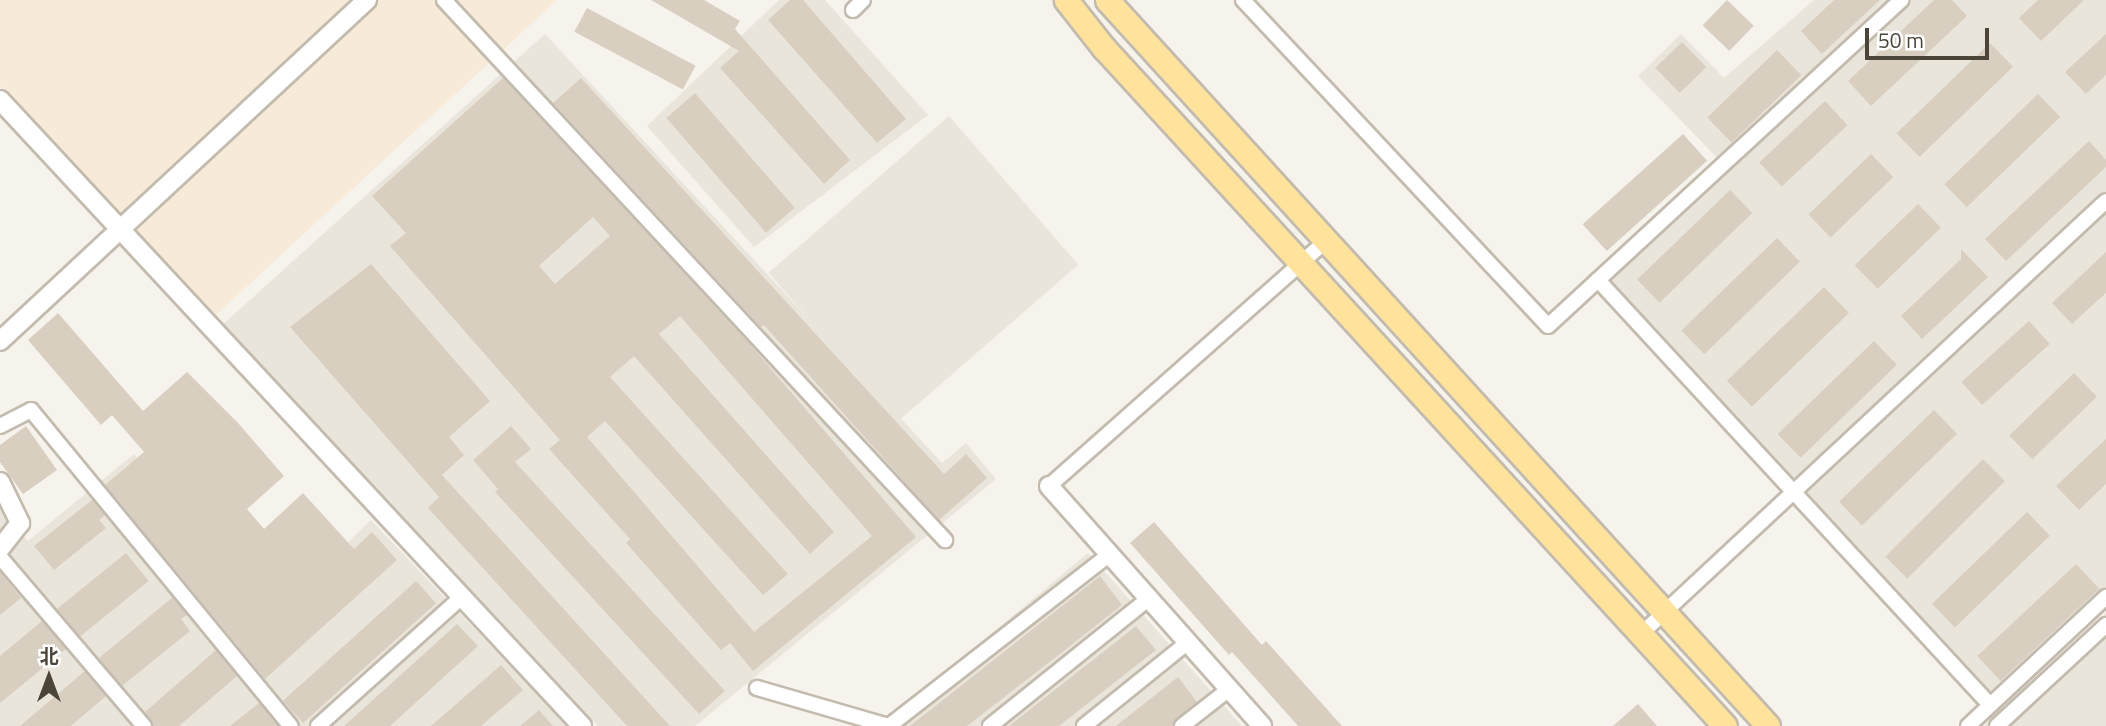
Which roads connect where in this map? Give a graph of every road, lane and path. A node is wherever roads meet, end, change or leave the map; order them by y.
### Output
1 (367, 0) edge
2 (444, 0) edge
3 (1066, 0) edge
4 (1107, 0) edge
5 (1243, 0) edge
6 (1901, 0) edge
7 (0, 100) edge
8 (2106, 201) edge
9 (120, 230) junction
10 (1325, 242) junction
11 (1301, 262) junction
12 (1598, 280) junction
13 (0, 341) edge
14 (0, 426) edge
15 (0, 482) edge
16 (1049, 486) joint
17 (1794, 491) junction
18 (945, 540) dead end
19 (0, 549) edge
20 (1110, 554) junction
21 (0, 557) edge
22 (463, 596) junction
23 (2106, 597) edge
24 (1149, 598) junction
25 (1664, 612) junction
26 (2106, 625) edge
27 (1640, 634) junction
28 (1188, 642) junction
29 (757, 688) dead end
30 (1229, 689) junction
31 (1990, 705) junction
32 (144, 726) edge
33 (290, 726) edge
34 (318, 726) edge
35 (582, 726) edge
36 (889, 726) edge
37 (990, 726) edge
38 (1084, 726) edge
39 (1182, 726) edge
40 (1262, 726) edge
41 (1725, 726) edge
42 (1768, 726) edge
43 (1968, 726) edge
44 (1997, 726) edge

1 - 9 street
2 - 18 street
3 - 11 main road
4 - 10 main road
5 - 12 street
6 - 12 street
7 - 9 street
8 - 17 street
9 - 13 street
9 - 22 street
10 - 11 street
10 - 25 main road
11 - 16 street
11 - 27 main road
12 - 17 street
14 - 33 street
15 - 19 street
16 - 20 street
17 - 25 street
17 - 31 street
20 - 24 street
20 - 36 street
21 - 32 street
22 - 34 street
22 - 35 street
23 - 31 street
24 - 28 street
24 - 37 street
25 - 27 street
25 - 42 main road
26 - 44 street
27 - 41 main road
28 - 30 street
28 - 38 street
29 - 36 street
30 - 39 street
30 - 40 street
31 - 43 street

